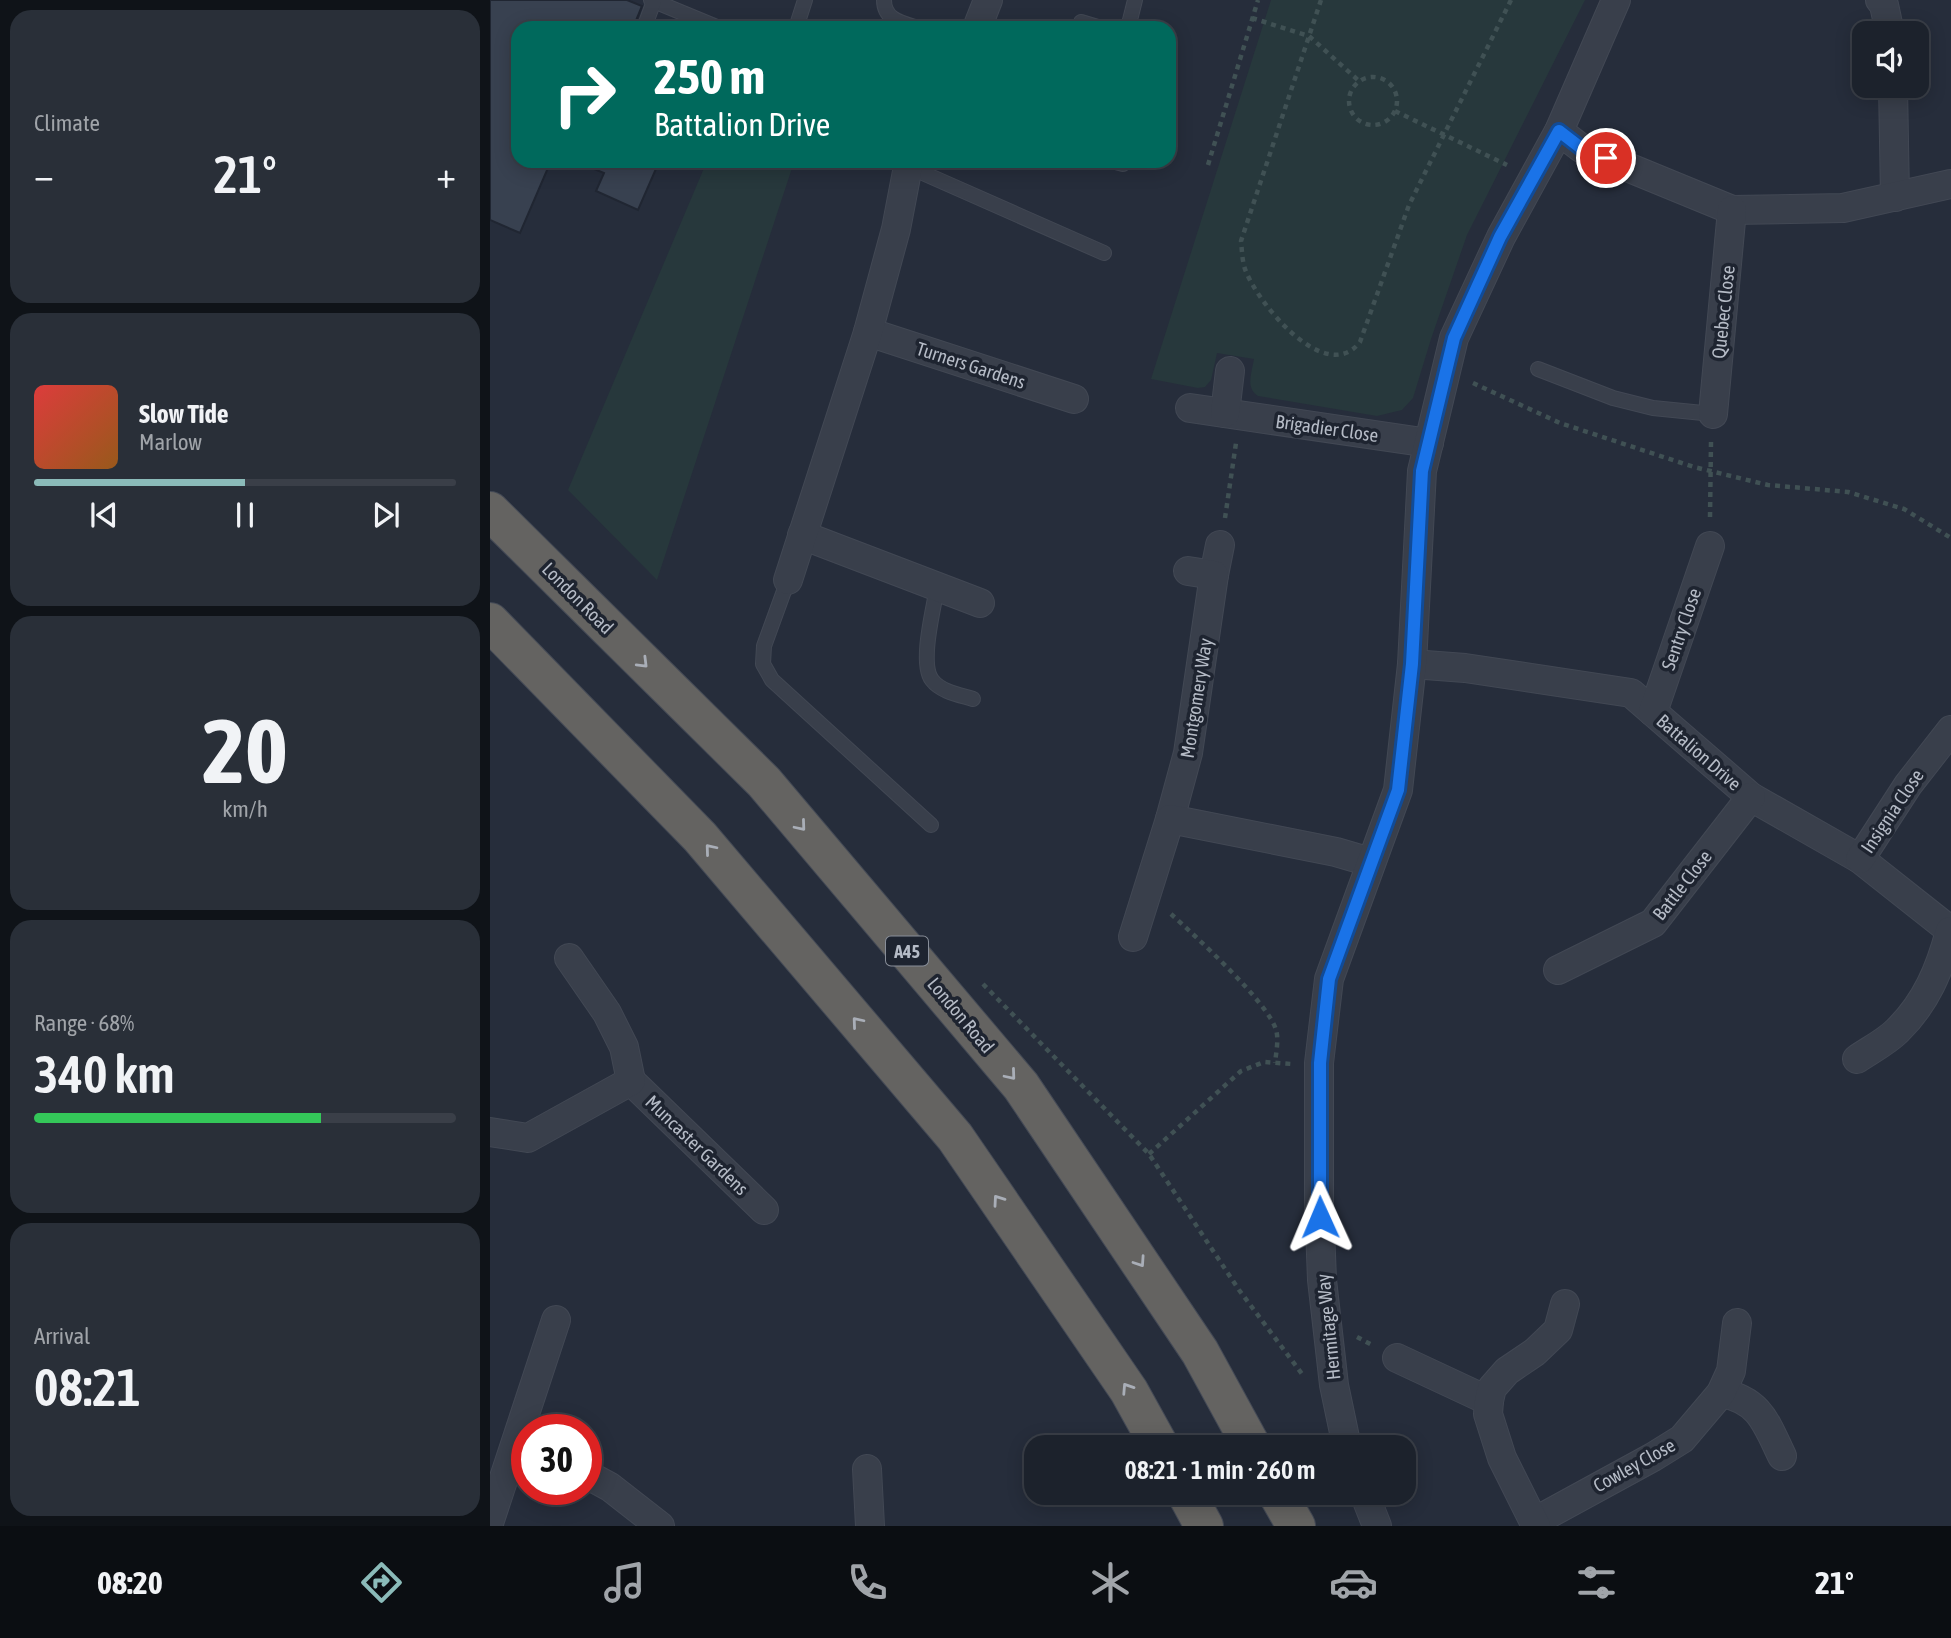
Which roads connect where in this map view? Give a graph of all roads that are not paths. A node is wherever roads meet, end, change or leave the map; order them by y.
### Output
1 (805, 0) edge
2 (884, 0) edge
3 (988, 0) edge
4 (1135, 0) edge
5 (1616, 0) edge
6 (1880, 0) edge
7 (653, 1) edge
8 (646, 21) edge
9 (702, 21) edge
10 (798, 21) edge
11 (899, 21) edge
12 (980, 21) edge
13 (1130, 21) edge
14 (1887, 21) edge
15 (1893, 98) edge
16 (1559, 131) junction
17 (907, 168) edge
18 (917, 168) edge
19 (1951, 184) edge
20 (1895, 197) junction
21 (1732, 210) junction
22 (1104, 253) dead end
23 (868, 332) junction
24 (1538, 369) dead end
25 (1230, 371) dead end
26 (1074, 398) dead end
27 (1190, 408) dead end
28 (1233, 414) junction
29 (1713, 414) joint
30 (1429, 443) junction
31 (490, 511) edge
32 (802, 535) junction
33 (1220, 545) road end
34 (1710, 546) road end
35 (788, 580) joint
36 (937, 587) junction
37 (980, 603) dead end
38 (490, 622) edge
39 (1412, 664) junction
40 (973, 699) dead end
41 (1653, 712) junction
42 (1951, 730) edge
43 (1751, 797) junction
44 (1170, 819) junction
45 (931, 825) dead end
46 (1860, 859) junction
47 (1370, 862) junction
48 (1951, 931) edge
49 (1133, 937) dead end
50 (569, 958) dead end
51 (1558, 970) dead end
52 (1857, 1059) dead end
53 (631, 1081) junction
54 (490, 1132) edge
55 (764, 1210) dead end
56 (1565, 1304) dead end
57 (556, 1320) dead end
58 (1737, 1323) dead end
59 (1397, 1358) dead end
60 (1721, 1393) junction
61 (1489, 1401) junction
62 (529, 1414) edge
63 (1153, 1435) edge
64 (1245, 1435) edge
65 (1344, 1435) edge
66 (1782, 1456) dead end
67 (511, 1468) edge
68 (867, 1469) dead end
69 (602, 1483) edge
70 (1192, 1505) edge
71 (1284, 1505) edge
72 (1369, 1505) edge
73 (490, 1520) edge
74 (1535, 1524) edge
75 (660, 1526) edge
76 (870, 1526) edge
77 (1204, 1526) edge
78 (1296, 1526) edge
79 (1377, 1526) edge

1 - 10 lane
2 - 11 lane
3 - 12 street
4 - 13 lane
5 - 16 street, Hermitage Way
6 - 14 street
7 - 8 lane
7 - 9 lane
15 - 20 street
16 - 21 street
16 - 30 street, Hermitage Way
17 - 23 street
18 - 22 lane
19 - 20 street
20 - 21 street
21 - 29 street, Quebec Close
23 - 26 street, Turners Gardens
23 - 32 street
24 - 29 lane
25 - 28 street
27 - 28 street, Brigadier Close
28 - 30 street, Brigadier Close
30 - 39 street, Hermitage Way
31 -> 64 highway, London Road / A45
32 - 35 street
32 - 36 street
33 - 44 street, Montgomery Way
34 - 41 street, Sentry Close
35 - 45 lane
36 - 37 street
36 - 40 lane
63 -> 38 highway
39 - 41 street, Battalion Drive
39 - 47 street, Hermitage Way
41 - 43 street, Battalion Drive
42 - 46 street, Insignia Close
43 - 46 street, Battalion Drive
43 - 51 street, Battle Close
44 - 47 street
44 - 49 street, Montgomery Way
46 - 48 street, Battalion Drive
47 - 65 street, Hermitage Way
48 - 52 street
50 - 53 street, Muncaster Gardens
53 - 54 street, Muncaster Gardens
53 - 55 street, Muncaster Gardens
56 - 61 street
57 - 62 street
58 - 60 street, Cowley Close
59 - 61 street
60 - 66 street
60 - 74 street, Cowley Close
61 - 74 street, Cowley Close
67 - 73 street
68 - 76 street
69 - 75 street
70 - 77 highway
71 - 78 highway
72 - 79 street

